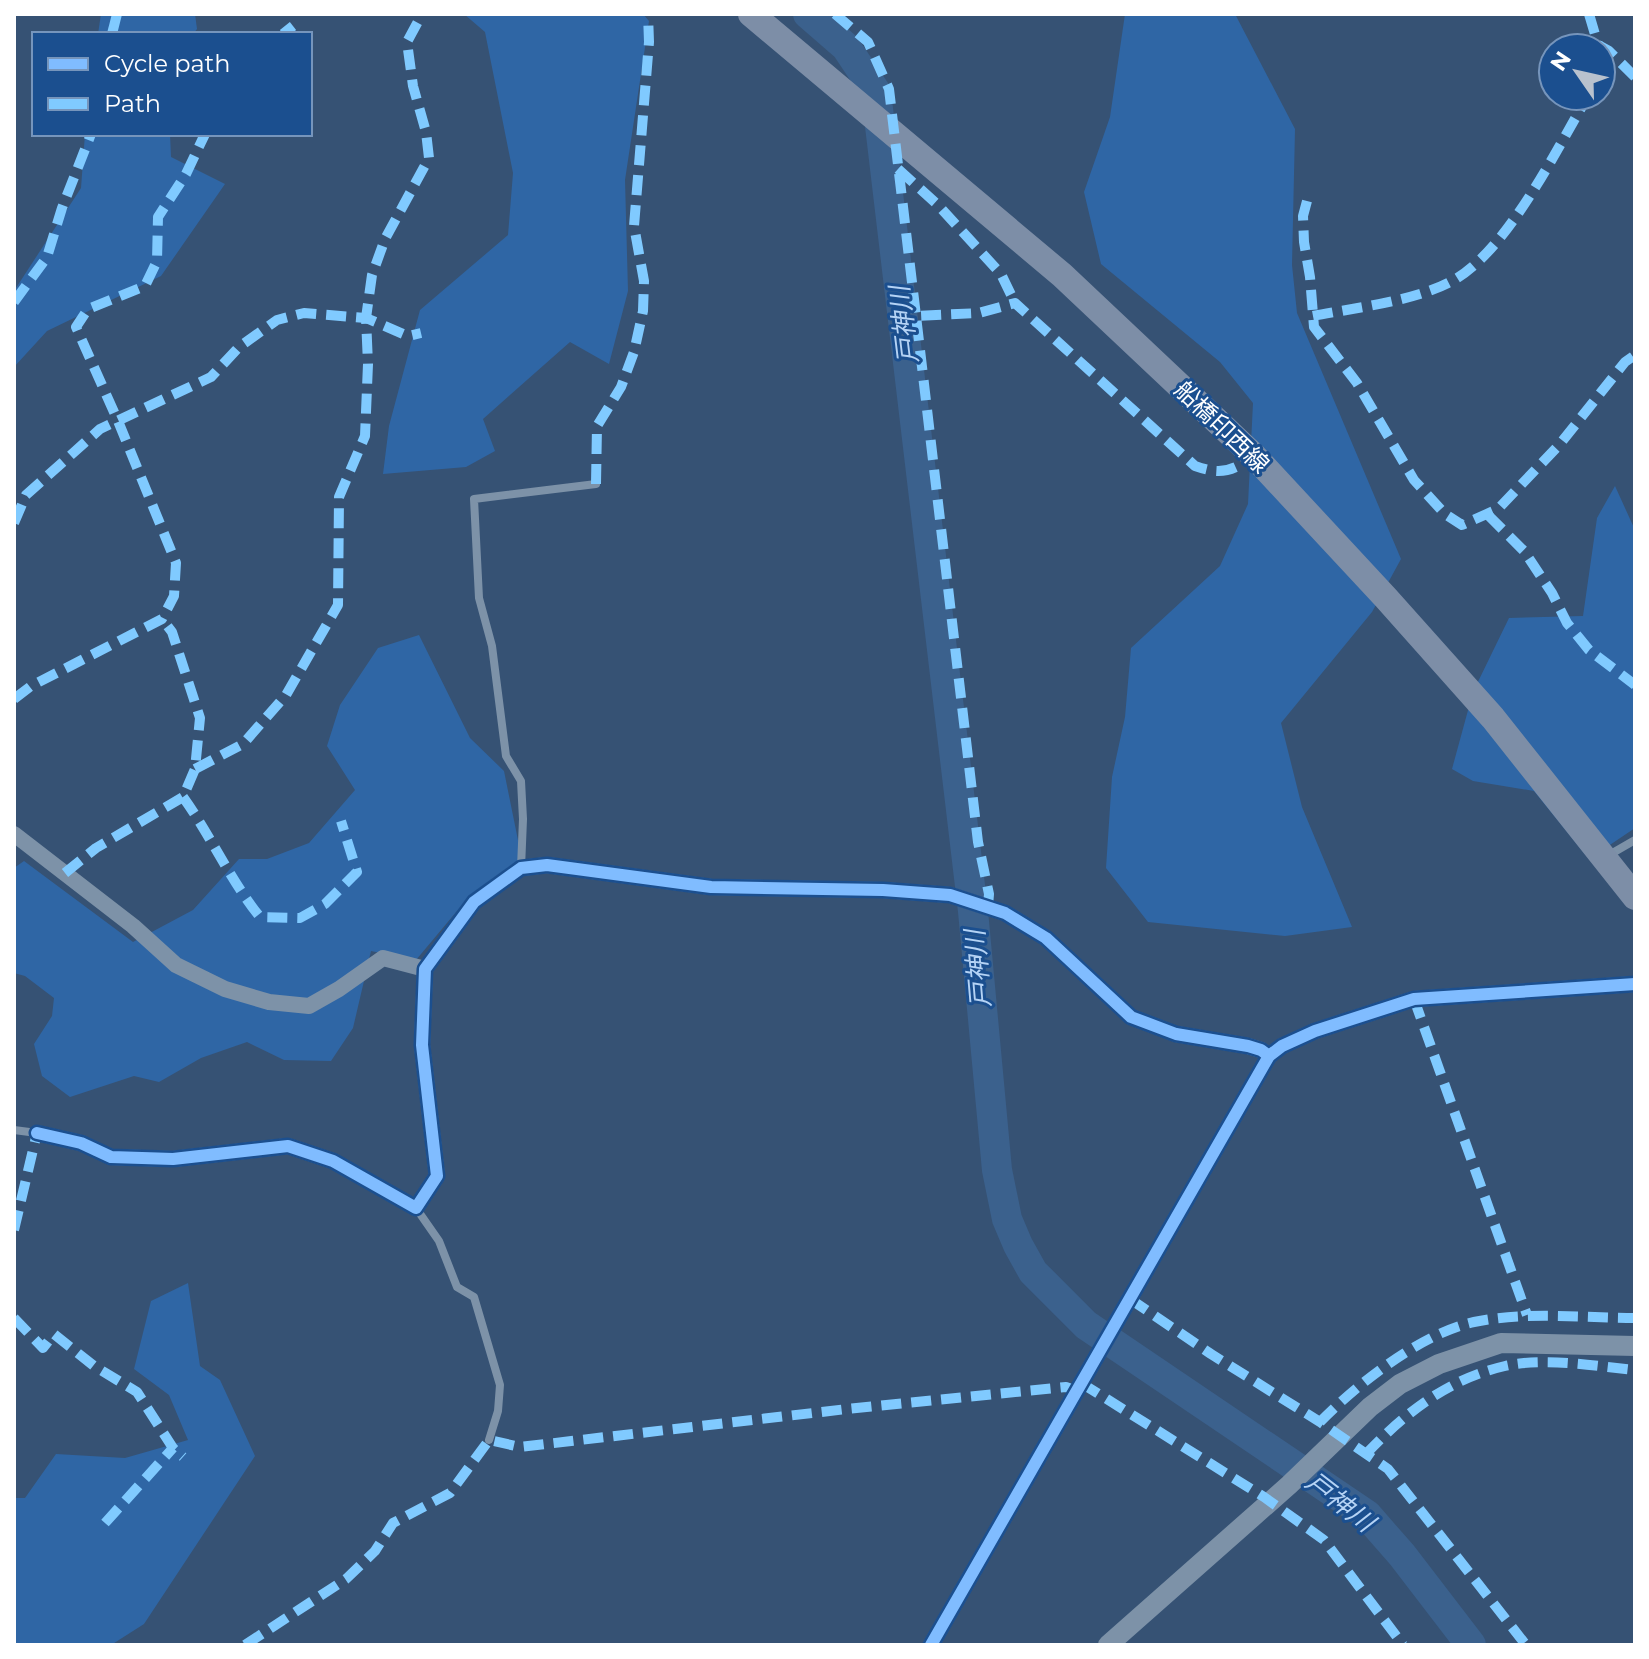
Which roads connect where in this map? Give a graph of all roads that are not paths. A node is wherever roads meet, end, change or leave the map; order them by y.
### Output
1 (751, 14) edge
2 (596, 484) dead end
3 (14, 834) edge
4 (1635, 840) edge
5 (1605, 858) junction
6 (521, 868) junction
7 (1635, 897) edge
8 (425, 969) junction
9 (1635, 984) edge
10 (1269, 1056) junction
11 (14, 1130) edge
12 (37, 1133) joint
13 (416, 1208) junction
14 (1635, 1346) edge
15 (489, 1440) dead end
16 (931, 1645) edge
17 (1108, 1645) edge

1 - 5 main road, 船橋印西線
2 - 6 lane
3 - 8 street
4 - 5 lane
5 - 7 main road, 船橋印西線
6 - 8 street
6 - 10 street
8 - 13 street
9 - 10 street
10 - 16 street
11 - 12 lane
12 - 13 street
13 - 15 lane
14 - 17 street

